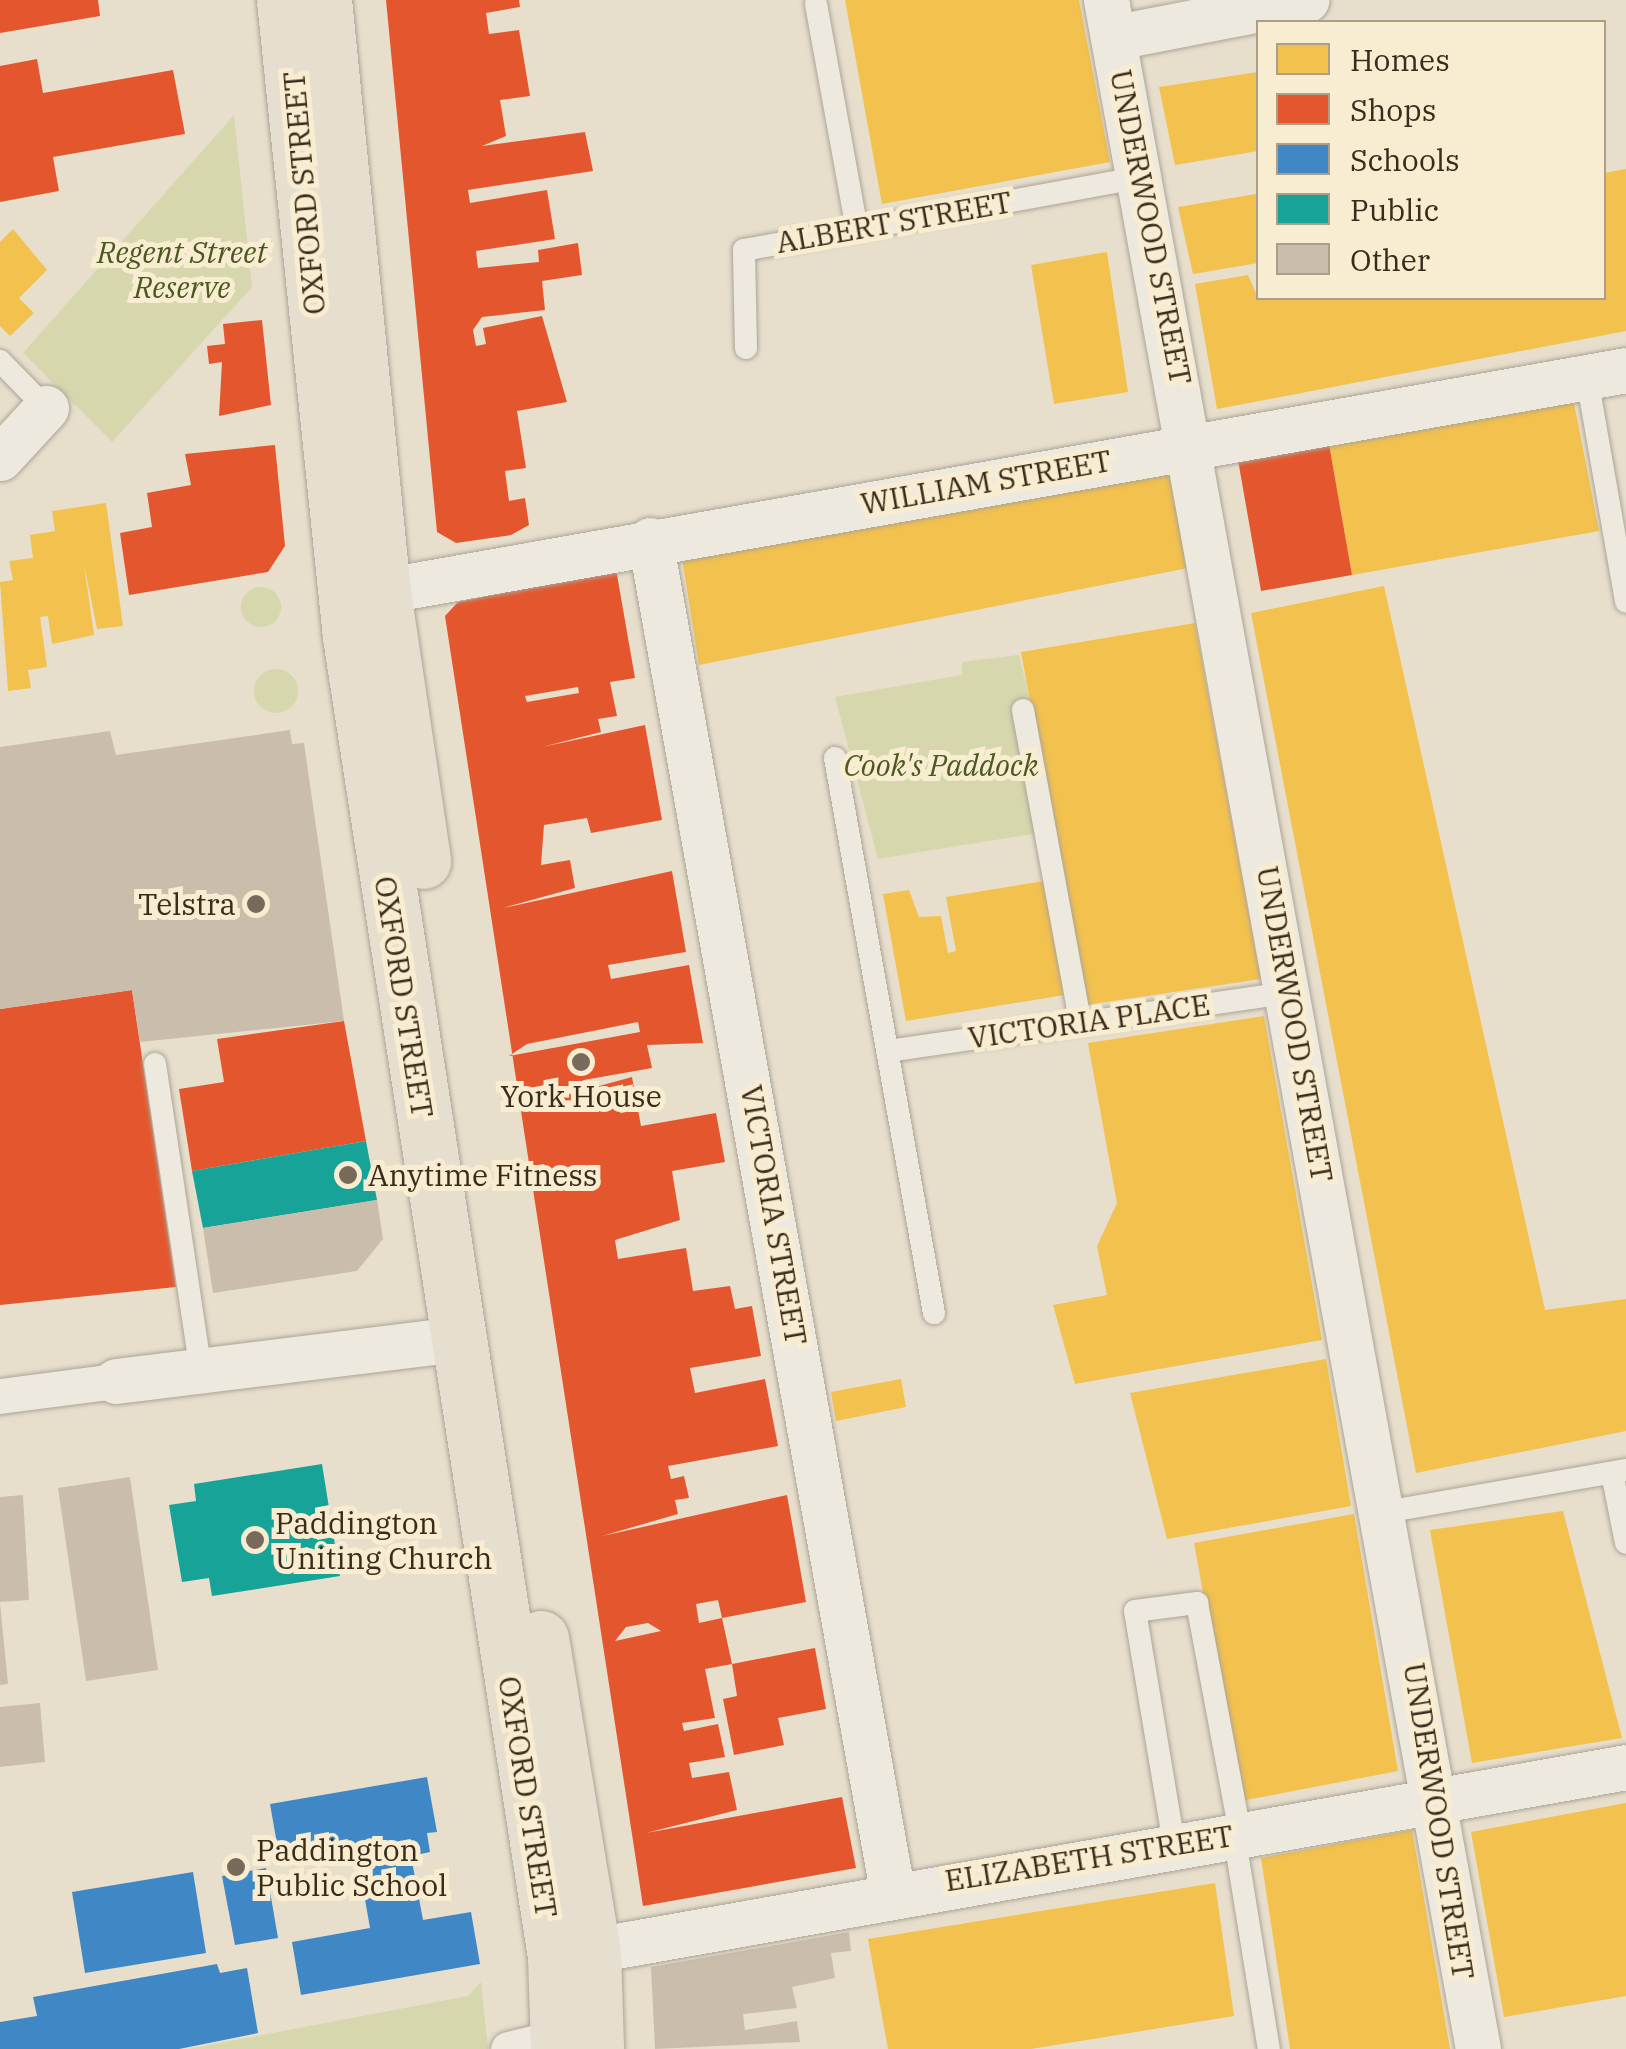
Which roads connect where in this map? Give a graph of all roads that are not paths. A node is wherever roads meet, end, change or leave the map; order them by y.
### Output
1 (284, 0) edge
2 (324, 0) edge
3 (1306, 0) edge
4 (816, 4) dead end
5 (1111, 19) edge
6 (1140, 177) junction
7 (857, 229) junction
8 (746, 348) dead end
9 (0, 360) edge
10 (1606, 374) edge
11 (46, 408) joint
12 (1193, 446) junction
13 (0, 458) edge
14 (650, 540) junction
15 (364, 594) junction
16 (1626, 602) edge
17 (1023, 710) dead end
18 (836, 758) dead end
19 (1291, 992) junction
20 (1080, 1022) junction
21 (888, 1052) junction
22 (155, 1064) dead end
23 (934, 1312) dead end
24 (456, 1338) junction
25 (202, 1371) junction
26 (116, 1381) joint
27 (0, 1396) edge
28 (1619, 1471) edge
29 (1385, 1512) junction
30 (1626, 1543) edge
31 (1626, 1767) edge
32 (1439, 1798) junction
33 (1237, 1833) junction
34 (1174, 1844) junction
35 (892, 1890) junction
36 (574, 1954) junction
37 (555, 2046) edge
38 (1269, 2049) edge
39 (1478, 2049) edge

1 - 15 main road, OXFORD STREET
2 - 15 main road, OXFORD STREET
3 - 5 street
4 - 7 lane
5 - 6 street, UNDERWOOD STREET
6 - 7 lane, ALBERT STREET
6 - 12 street, UNDERWOOD STREET
7 - 8 lane, ALBERT STREET
9 - 11 lane
10 - 12 street, WILLIAM STREET
10 - 16 lane
11 - 13 street
12 - 14 street, WILLIAM STREET
12 - 19 street, UNDERWOOD STREET
14 - 15 street, WILLIAM STREET
14 - 35 street, VICTORIA STREET
15 - 24 main road, OXFORD STREET
15 - 36 main road, OXFORD STREET
17 - 20 lane
18 - 21 lane
19 - 20 lane, VICTORIA PLACE
19 - 29 street, UNDERWOOD STREET
20 - 21 lane, VICTORIA PLACE
21 - 23 lane
22 - 25 lane
24 - 25 street
24 - 36 main road, OXFORD STREET
25 - 26 street
26 - 27 street
28 - 29 lane
28 - 30 lane
29 - 32 street, UNDERWOOD STREET
31 - 32 street, ELIZABETH STREET
32 - 33 street, ELIZABETH STREET
32 - 39 street, UNDERWOOD STREET
33 - 34 street, ELIZABETH STREET
33 - 34 lane
33 - 38 lane
34 - 35 street, ELIZABETH STREET
35 - 36 street, ELIZABETH STREET
36 - 37 main road, OXFORD STREET

